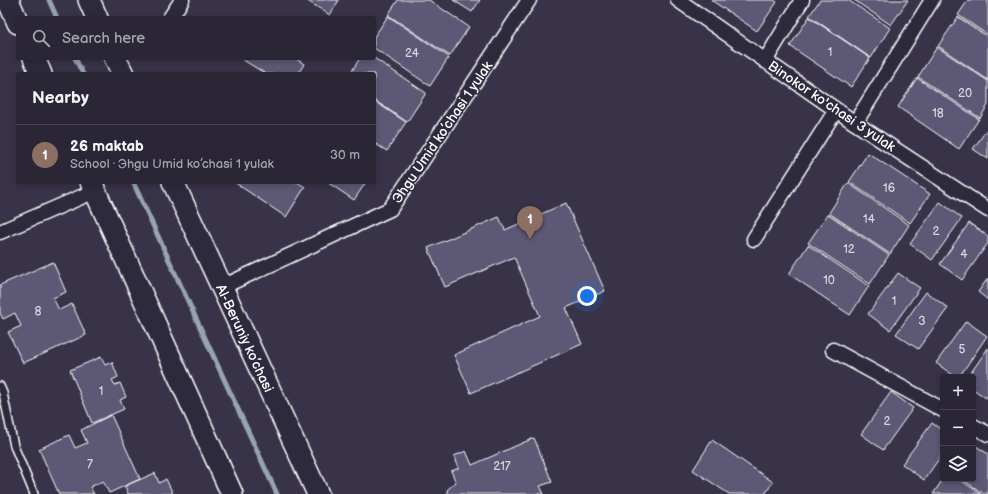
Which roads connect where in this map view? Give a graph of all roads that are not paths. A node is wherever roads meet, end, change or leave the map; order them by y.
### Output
1 (8, 0) edge
2 (89, 0) edge
3 (182, 0) edge
4 (529, 0) edge
5 (678, 0) edge
6 (802, 0) edge
7 (932, 0) edge
8 (96, 16) edge
9 (171, 16) edge
10 (16, 18) edge
11 (35, 60) edge
12 (116, 60) edge
13 (765, 61) junction
14 (40, 72) edge
15 (122, 72) edge
16 (836, 110) junction
17 (855, 123) junction
18 (174, 184) edge
19 (93, 186) edge
20 (988, 210) edge
21 (0, 232) edge
22 (754, 239) dead end
23 (222, 287) junction
24 (833, 350) dead end
25 (0, 386) edge
26 (940, 408) edge
27 (976, 428) edge
28 (988, 434) edge
29 (34, 494) edge
30 (232, 494) edge
31 (318, 494) edge

1 - 10 main road
2 - 8 main road
3 - 9 street
4 - 23 street, Эhgu Umid ko’chasi 1 yulak
5 - 13 street, Binokor ko'chasi 3 yulak
6 - 13 street
7 - 17 street
11 - 14 main road
12 - 15 main road
13 - 16 street, Binokor ko'chasi 3 yulak
16 - 17 street, Binokor ko'chasi 3 yulak
16 - 22 street
17 - 20 street, Binokor ko'chasi 3 yulak
18 - 23 main road, Al-Beruniy ko’chasi
19 - 21 street
19 - 30 main road
23 - 31 main road, Al-Beruniy ko’chasi
24 - 26 street
25 - 29 lane
27 - 28 street

